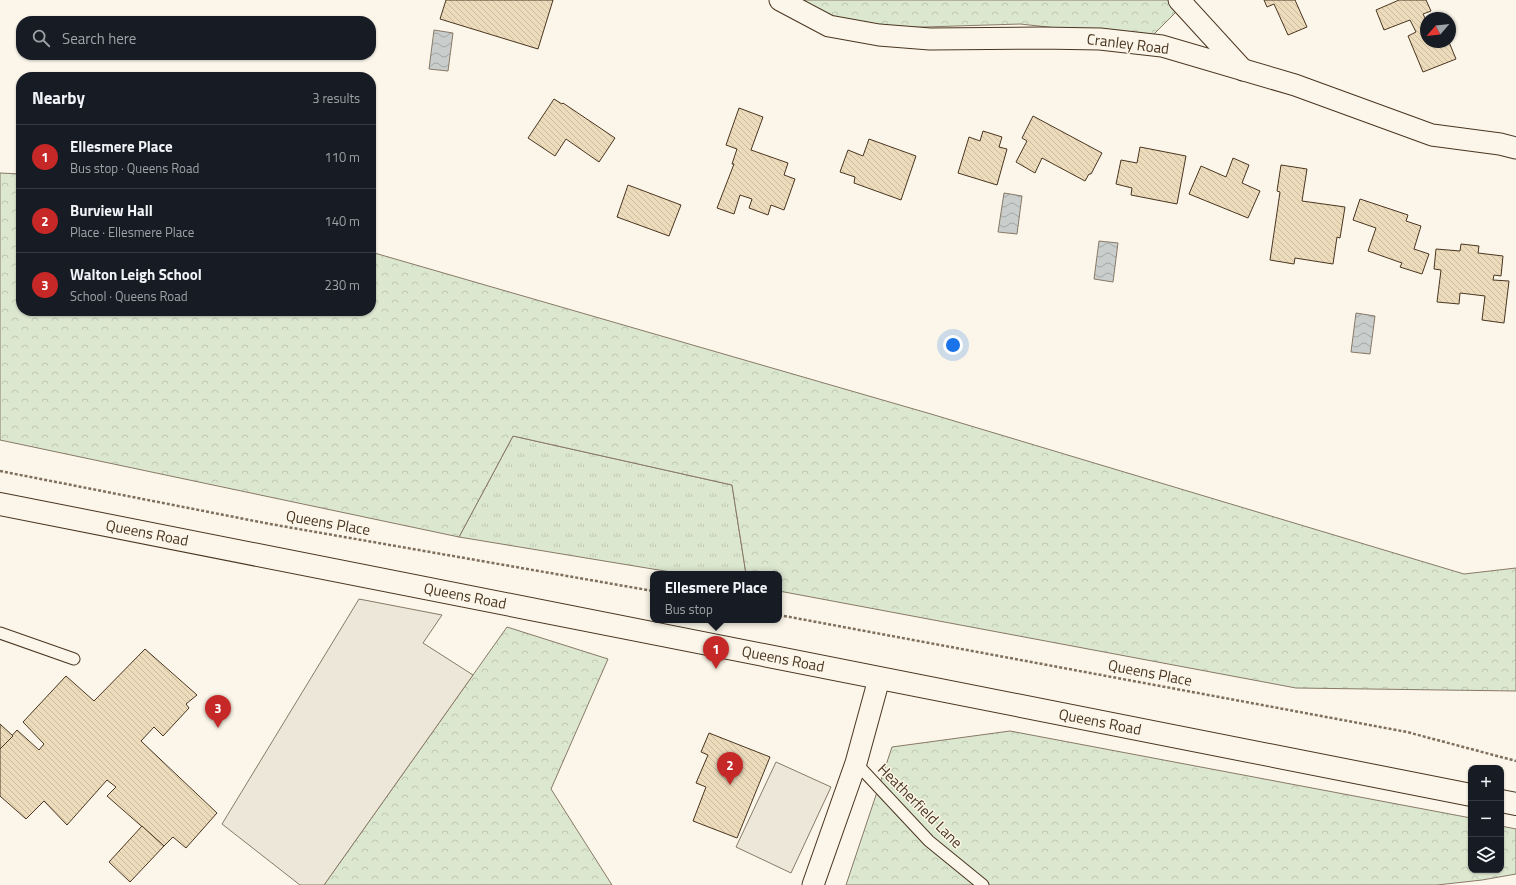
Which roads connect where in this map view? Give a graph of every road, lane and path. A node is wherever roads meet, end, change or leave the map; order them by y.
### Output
1 (780, 0) edge
2 (1179, 0) edge
3 (1243, 70) junction
4 (1516, 148) edge
5 (0, 471) edge
6 (0, 504) edge
7 (650, 590) edge
8 (782, 616) edge
9 (0, 632) edge
10 (74, 659) dead end
11 (879, 679) junction
12 (1516, 761) edge
13 (856, 763) junction
14 (1468, 794) edge
15 (1504, 802) edge
16 (1516, 804) edge
17 (813, 885) edge
18 (983, 885) edge

1 - 3 street, Cranley Road
2 - 3 street
3 - 4 street, Cranley Road
5 - 7 path, Queens Place
6 - 11 main road, Queens Road
8 - 12 path, Queens Place
9 - 10 lane
11 - 13 street
11 - 14 main road, Queens Road
13 - 17 street
13 - 18 lane, Heatherfield Lane
15 - 16 main road

